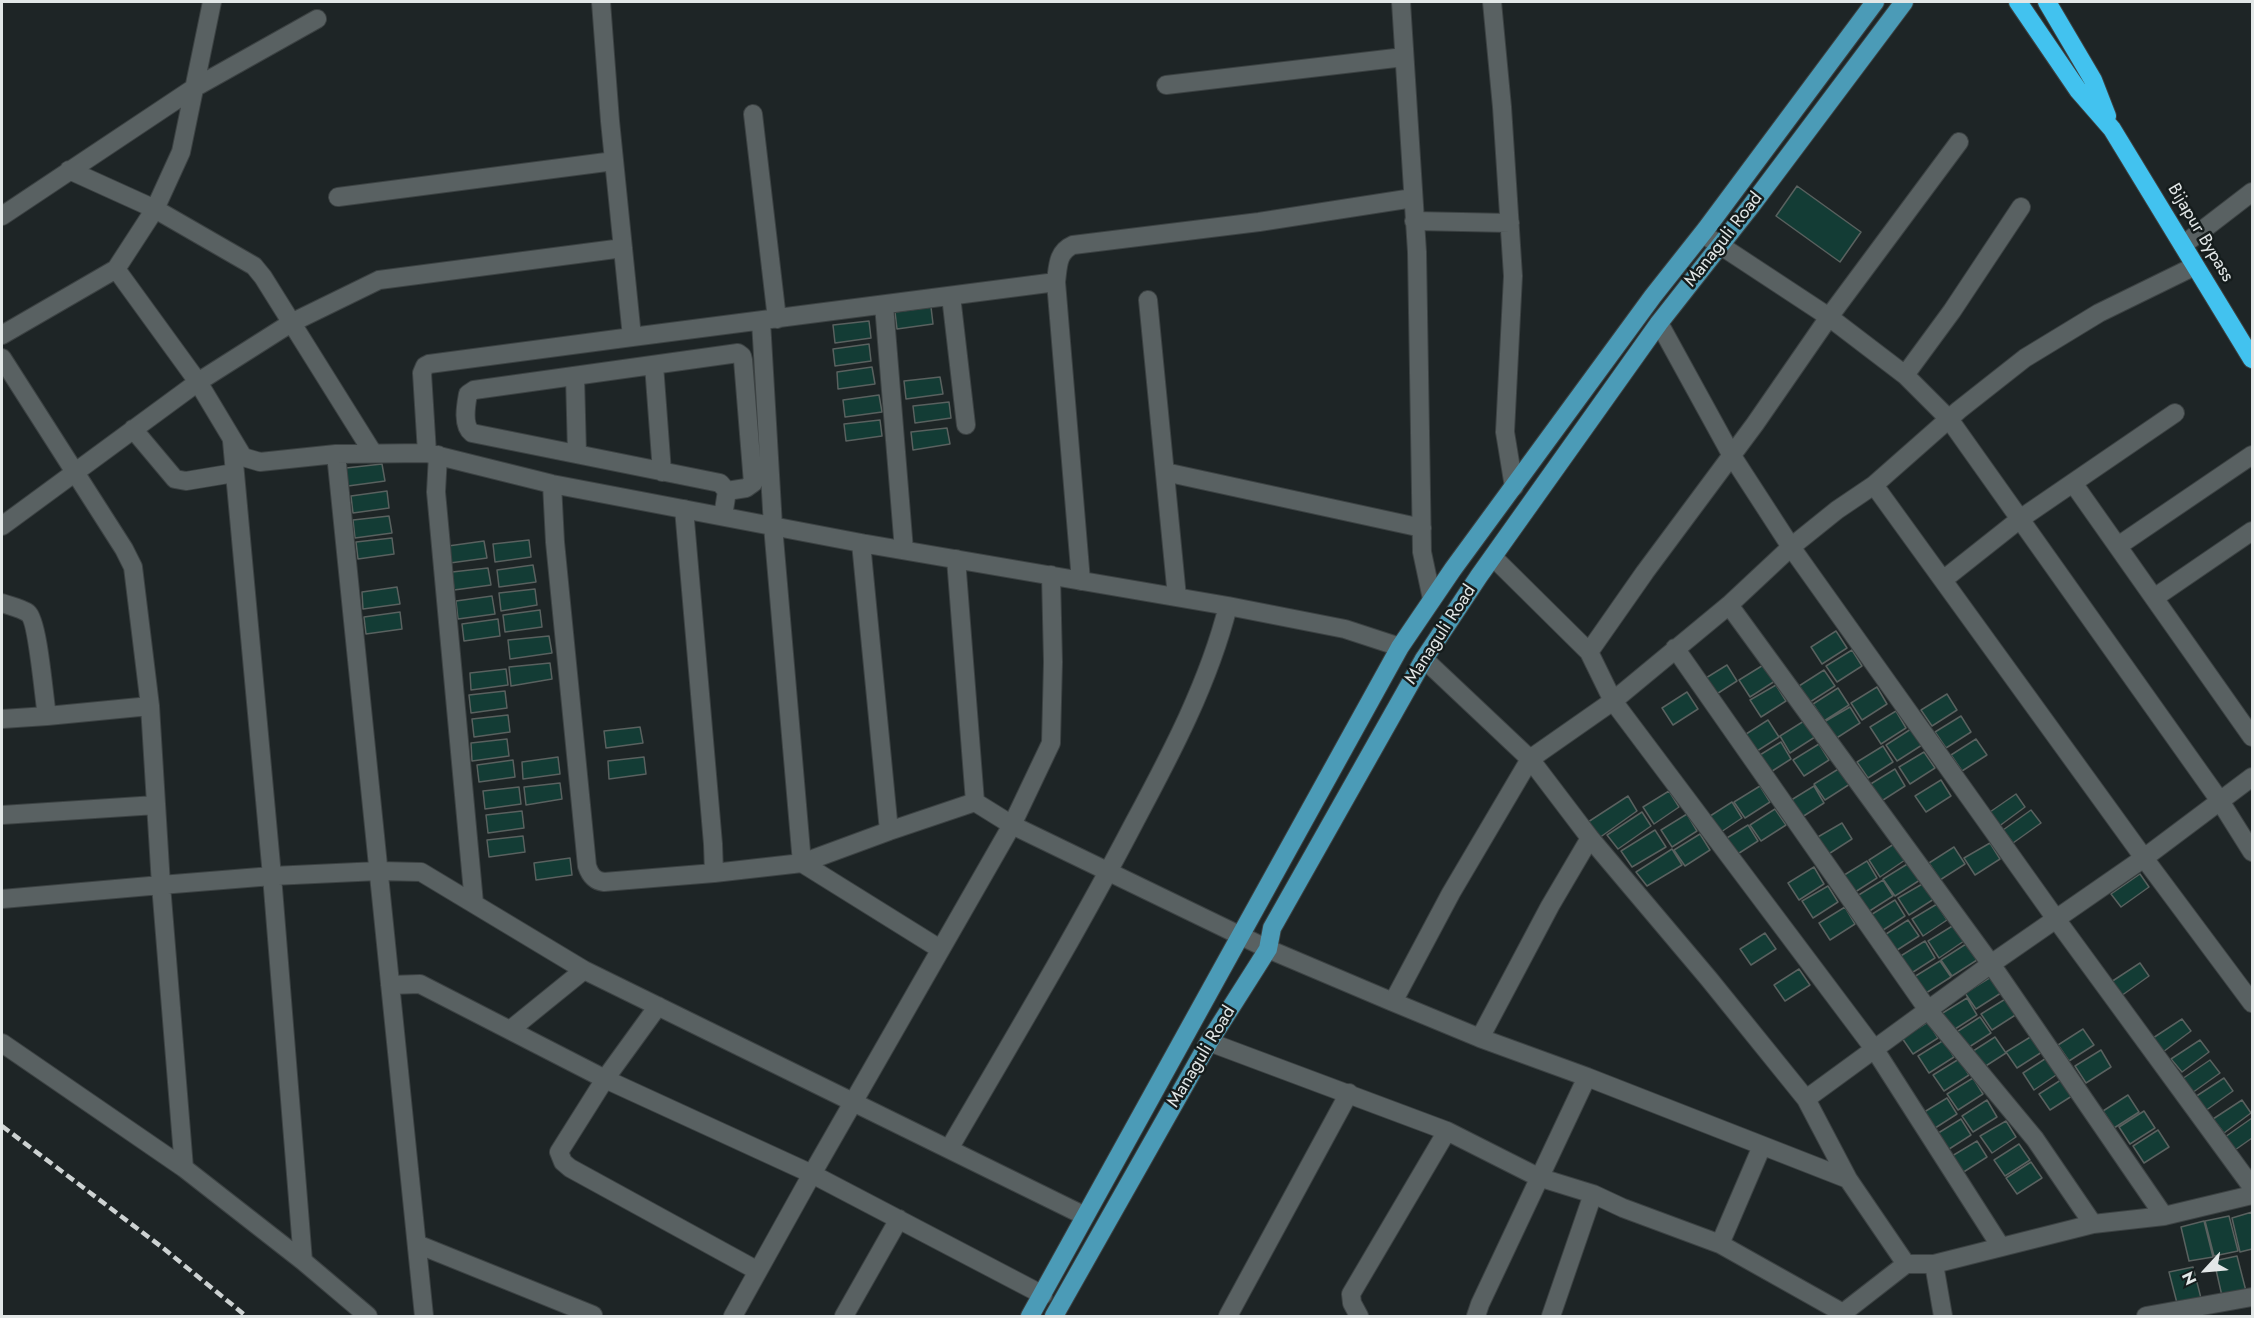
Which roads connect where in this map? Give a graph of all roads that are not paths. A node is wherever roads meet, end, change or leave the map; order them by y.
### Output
1 (212, 2) edge
2 (601, 2) edge
3 (1401, 2) edge
4 (1492, 2) edge
5 (1875, 2) edge
6 (1904, 2) edge
7 (2018, 2) edge
8 (2047, 2) edge
9 (317, 19) dead end
10 (1404, 57) junction
11 (1166, 85) dead end
12 (194, 88) junction
13 (753, 114) dead end
14 (2112, 129) junction
15 (1959, 142) dead end
16 (614, 161) junction
17 (69, 170) junction
18 (2253, 192) edge
19 (338, 197) dead end
20 (1413, 198) junction
21 (2021, 207) dead end
22 (155, 209) junction
23 (2, 216) edge
24 (1414, 221) junction
25 (1510, 223) junction
26 (1703, 234) junction
27 (2182, 245) junction
28 (1720, 246) junction
29 (623, 248) junction
30 (2195, 266) junction
31 (116, 269) junction
32 (1056, 282) junction
33 (951, 296) junction
34 (1148, 300) dead end
35 (884, 305) junction
36 (1828, 317) junction
37 (769, 320) junction
38 (291, 323) junction
39 (1659, 323) junction
40 (2, 335) edge
41 (632, 338) junction
42 (2, 358) edge
43 (2253, 359) edge
44 (654, 365) junction
45 (1905, 375) junction
46 (575, 376) junction
47 (198, 382) junction
48 (2175, 413) dead end
49 (1949, 419) junction
50 (966, 426) dead end
51 (133, 429) junction
52 (232, 440) junction
53 (373, 453) junction
54 (336, 454) junction
55 (432, 454) junction
56 (577, 454) junction
57 (2253, 455) edge
58 (1732, 456) junction
59 (75, 471) junction
60 (662, 472) junction
61 (1165, 472) junction
62 (234, 473) junction
63 (552, 483) junction
64 (2073, 483) junction
65 (1874, 485) junction
66 (1514, 487) junction
67 (727, 491) junction
68 (684, 509) junction
69 (723, 516) junction
70 (2020, 519) junction
71 (2, 526) edge
72 (773, 526) junction
73 (1422, 528) junction
74 (2253, 531) edge
75 (861, 543) junction
76 (2118, 546) junction
77 (1791, 547) junction
78 (904, 550) junction
79 (1493, 557) junction
80 (956, 559) junction
81 (1051, 575) junction
82 (1082, 580) junction
83 (1943, 580) junction
84 (1177, 597) junction
85 (1432, 598) junction
86 (2154, 598) junction
87 (2, 603) edge
88 (1729, 605) junction
89 (1228, 606) junction
90 (1400, 647) junction
91 (1675, 648) junction
92 (1589, 652) junction
93 (1424, 659) junction
94 (1613, 701) junction
95 (150, 706) junction
96 (46, 716) junction
97 (2, 719) edge
98 (2253, 737) edge
99 (1530, 759) junction
100 (2253, 777) edge
101 (2220, 801) junction
102 (975, 802) junction
103 (156, 805) junction
104 (2, 815) edge
105 (1012, 825) junction
106 (889, 831) junction
107 (1590, 838) junction
108 (2253, 852) edge
109 (2144, 858) junction
110 (802, 863) junction
111 (379, 871) junction
112 (1109, 871) junction
113 (714, 873) junction
114 (272, 876) junction
115 (161, 885) junction
116 (2, 898) edge
117 (474, 903) junction
118 (2056, 919) junction
119 (1241, 936) junction
120 (940, 948) junction
121 (1268, 949) junction
122 (1992, 964) junction
123 (584, 970) junction
124 (390, 985) junction
125 (1394, 1002) junction
126 (2253, 1003) edge
127 (658, 1006) junction
128 (1928, 1010) junction
129 (510, 1030) junction
130 (1480, 1038) junction
131 (1209, 1042) junction
132 (2, 1043) edge
133 (1875, 1050) junction
134 (1587, 1077) junction
135 (605, 1079) junction
136 (1349, 1093) junction
137 (1806, 1099) junction
138 (853, 1102) junction
139 (1447, 1131) junction
140 (1762, 1146) junction
141 (949, 1149) junction
142 (184, 1168) junction
143 (812, 1174) junction
144 (1538, 1177) junction
145 (1848, 1179) junction
146 (2253, 1187) edge
147 (1593, 1194) junction
148 (2253, 1196) edge
149 (1085, 1216) junction
150 (2164, 1216) junction
151 (899, 1219) junction
152 (2093, 1224) junction
153 (417, 1244) junction
154 (1720, 1244) junction
155 (2001, 1247) junction
156 (303, 1261) junction
157 (1906, 1264) junction
158 (1934, 1264) junction
159 (758, 1271) junction
160 (1043, 1295) junction
161 (2253, 1297) edge
162 (2190, 1312) edge
163 (1844, 1315) edge
164 (594, 1316) edge
165 (846, 1316) edge
166 (368, 1317) edge
167 (424, 1317) edge
168 (733, 1317) edge
169 (1030, 1317) edge
170 (1054, 1317) edge
171 (1228, 1317) edge
172 (1359, 1317) edge
173 (1476, 1317) edge
174 (1551, 1317) edge
175 (1825, 1317) edge
176 (1943, 1317) edge
177 (2146, 1317) edge

1 - 12 street
2 - 16 street
3 - 10 street
4 - 25 street
5 - 26 main road, Managuli Road
6 - 28 main road, Managuli Road
7 - 14 highway, Bijapur Bypass
8 - 14 highway, Bijapur Bypass
9 - 12 street
10 - 11 street
10 - 20 street
12 - 17 street
12 - 22 street
13 - 37 street
14 - 27 highway, Bijapur Bypass
15 - 36 street
16 - 19 street
16 - 29 street
17 - 22 street
17 - 23 street
18 - 27 street
20 - 24 street
20 - 32 street
21 - 45 street
22 - 31 street
22 - 38 street
24 - 25 street
24 - 73 street
25 - 66 street
26 - 28 street
26 - 66 main road, Managuli Road
27 - 30 highway, Bijapur Bypass
28 - 36 street
28 - 39 main road, Managuli Road
29 - 38 street
29 - 41 street
30 - 43 highway, Bijapur Bypass
30 - 49 street
31 - 40 street
31 - 47 street
32 - 33 street
32 - 82 street
33 - 35 street
33 - 50 street
34 - 61 street
35 - 37 street
35 - 78 street
36 - 45 street
36 - 58 street
37 - 41 street
37 - 72 street
38 - 47 street
38 - 53 street
39 - 58 street
39 - 79 main road, Managuli Road
41 - 55 street
42 - 59 street
44 - 46 street
44 - 60 street
44 - 67 street
45 - 49 street
46 - 56 street
46 - 56 street
47 - 51 street
47 - 52 street
48 - 64 street
49 - 65 street
49 - 70 street
51 - 59 street
51 - 62 street
52 - 54 street
52 - 62 street
53 - 54 street
53 - 55 street
54 - 111 street
55 - 63 street
55 - 117 street
56 - 60 street
57 - 76 street
58 - 77 street
58 - 92 street
59 - 71 street
59 - 95 street
60 - 67 street
61 - 73 street
61 - 84 street
62 - 114 street
63 - 68 street
63 - 113 street
64 - 70 street
64 - 76 street
65 - 77 street
65 - 83 street
66 - 85 main road, Managuli Road
67 - 69 street
68 - 69 street
68 - 113 street
69 - 72 street
70 - 83 street
70 - 101 street
72 - 75 street
72 - 110 street
73 - 85 street
74 - 86 street
75 - 78 street
75 - 106 street
76 - 86 street
77 - 88 street
77 - 118 street
78 - 80 street
79 - 92 street
79 - 93 main road, Managuli Road
80 - 81 street
80 - 102 street
81 - 82 street
81 - 105 street
82 - 84 street
83 - 109 street
84 - 89 street
85 - 90 main road, Managuli Road
86 - 98 street
87 - 96 street
88 - 91 street
88 - 122 street
89 - 90 street
89 - 112 street
90 - 119 main road, Managuli Road
91 - 94 street
91 - 128 street
92 - 94 street
93 - 99 street
93 - 121 main road, Managuli Road
94 - 99 street
94 - 133 street
95 - 96 street
95 - 103 street
96 - 97 street
99 - 107 street
99 - 125 street
100 - 101 street
101 - 108 street
101 - 109 street
102 - 105 street
102 - 106 street
103 - 104 street
103 - 115 street
105 - 112 street
105 - 120 street
106 - 110 street
107 - 130 street
107 - 137 street
109 - 118 street
109 - 126 street
110 - 113 street
110 - 120 street
111 - 114 street
111 - 117 street
111 - 124 street
112 - 119 street
112 - 141 street
114 - 115 street
114 - 156 street
115 - 116 street
115 - 142 street
117 - 123 street
118 - 122 street
118 - 146 street
119 - 121 street
119 - 149 main road, Managuli Road
120 - 138 street
121 - 125 street
121 - 131 main road, Managuli Road
122 - 128 street
122 - 150 street
123 - 127 street
123 - 129 street
124 - 129 street
124 - 153 street
125 - 130 street
127 - 135 street
127 - 138 street
128 - 133 street
128 - 152 street
129 - 135 street
130 - 134 street
131 - 136 street
131 - 170 main road, Managuli Road
132 - 142 street
133 - 137 street
133 - 155 street
134 - 140 street
134 - 144 street
135 - 143 street
135 - 159 street
136 - 139 street
136 - 171 street
137 - 145 street
138 - 141 street
138 - 143 street
139 - 144 street
139 - 172 street
140 - 145 street
140 - 154 street
141 - 149 street
142 - 156 street
143 - 151 street
143 - 159 street
144 - 147 street
144 - 173 street
145 - 157 street
147 - 154 street
147 - 174 street
148 - 150 street
149 - 160 main road, Managuli Road
150 - 152 street
151 - 160 street
151 - 165 street
152 - 155 street
153 - 164 street
153 - 167 street
154 - 163 street
155 - 158 street
156 - 166 street
157 - 158 street
157 - 163 street
158 - 176 street
159 - 168 street
160 - 169 main road, Managuli Road
161 - 162 street
162 - 177 street
163 - 175 street

